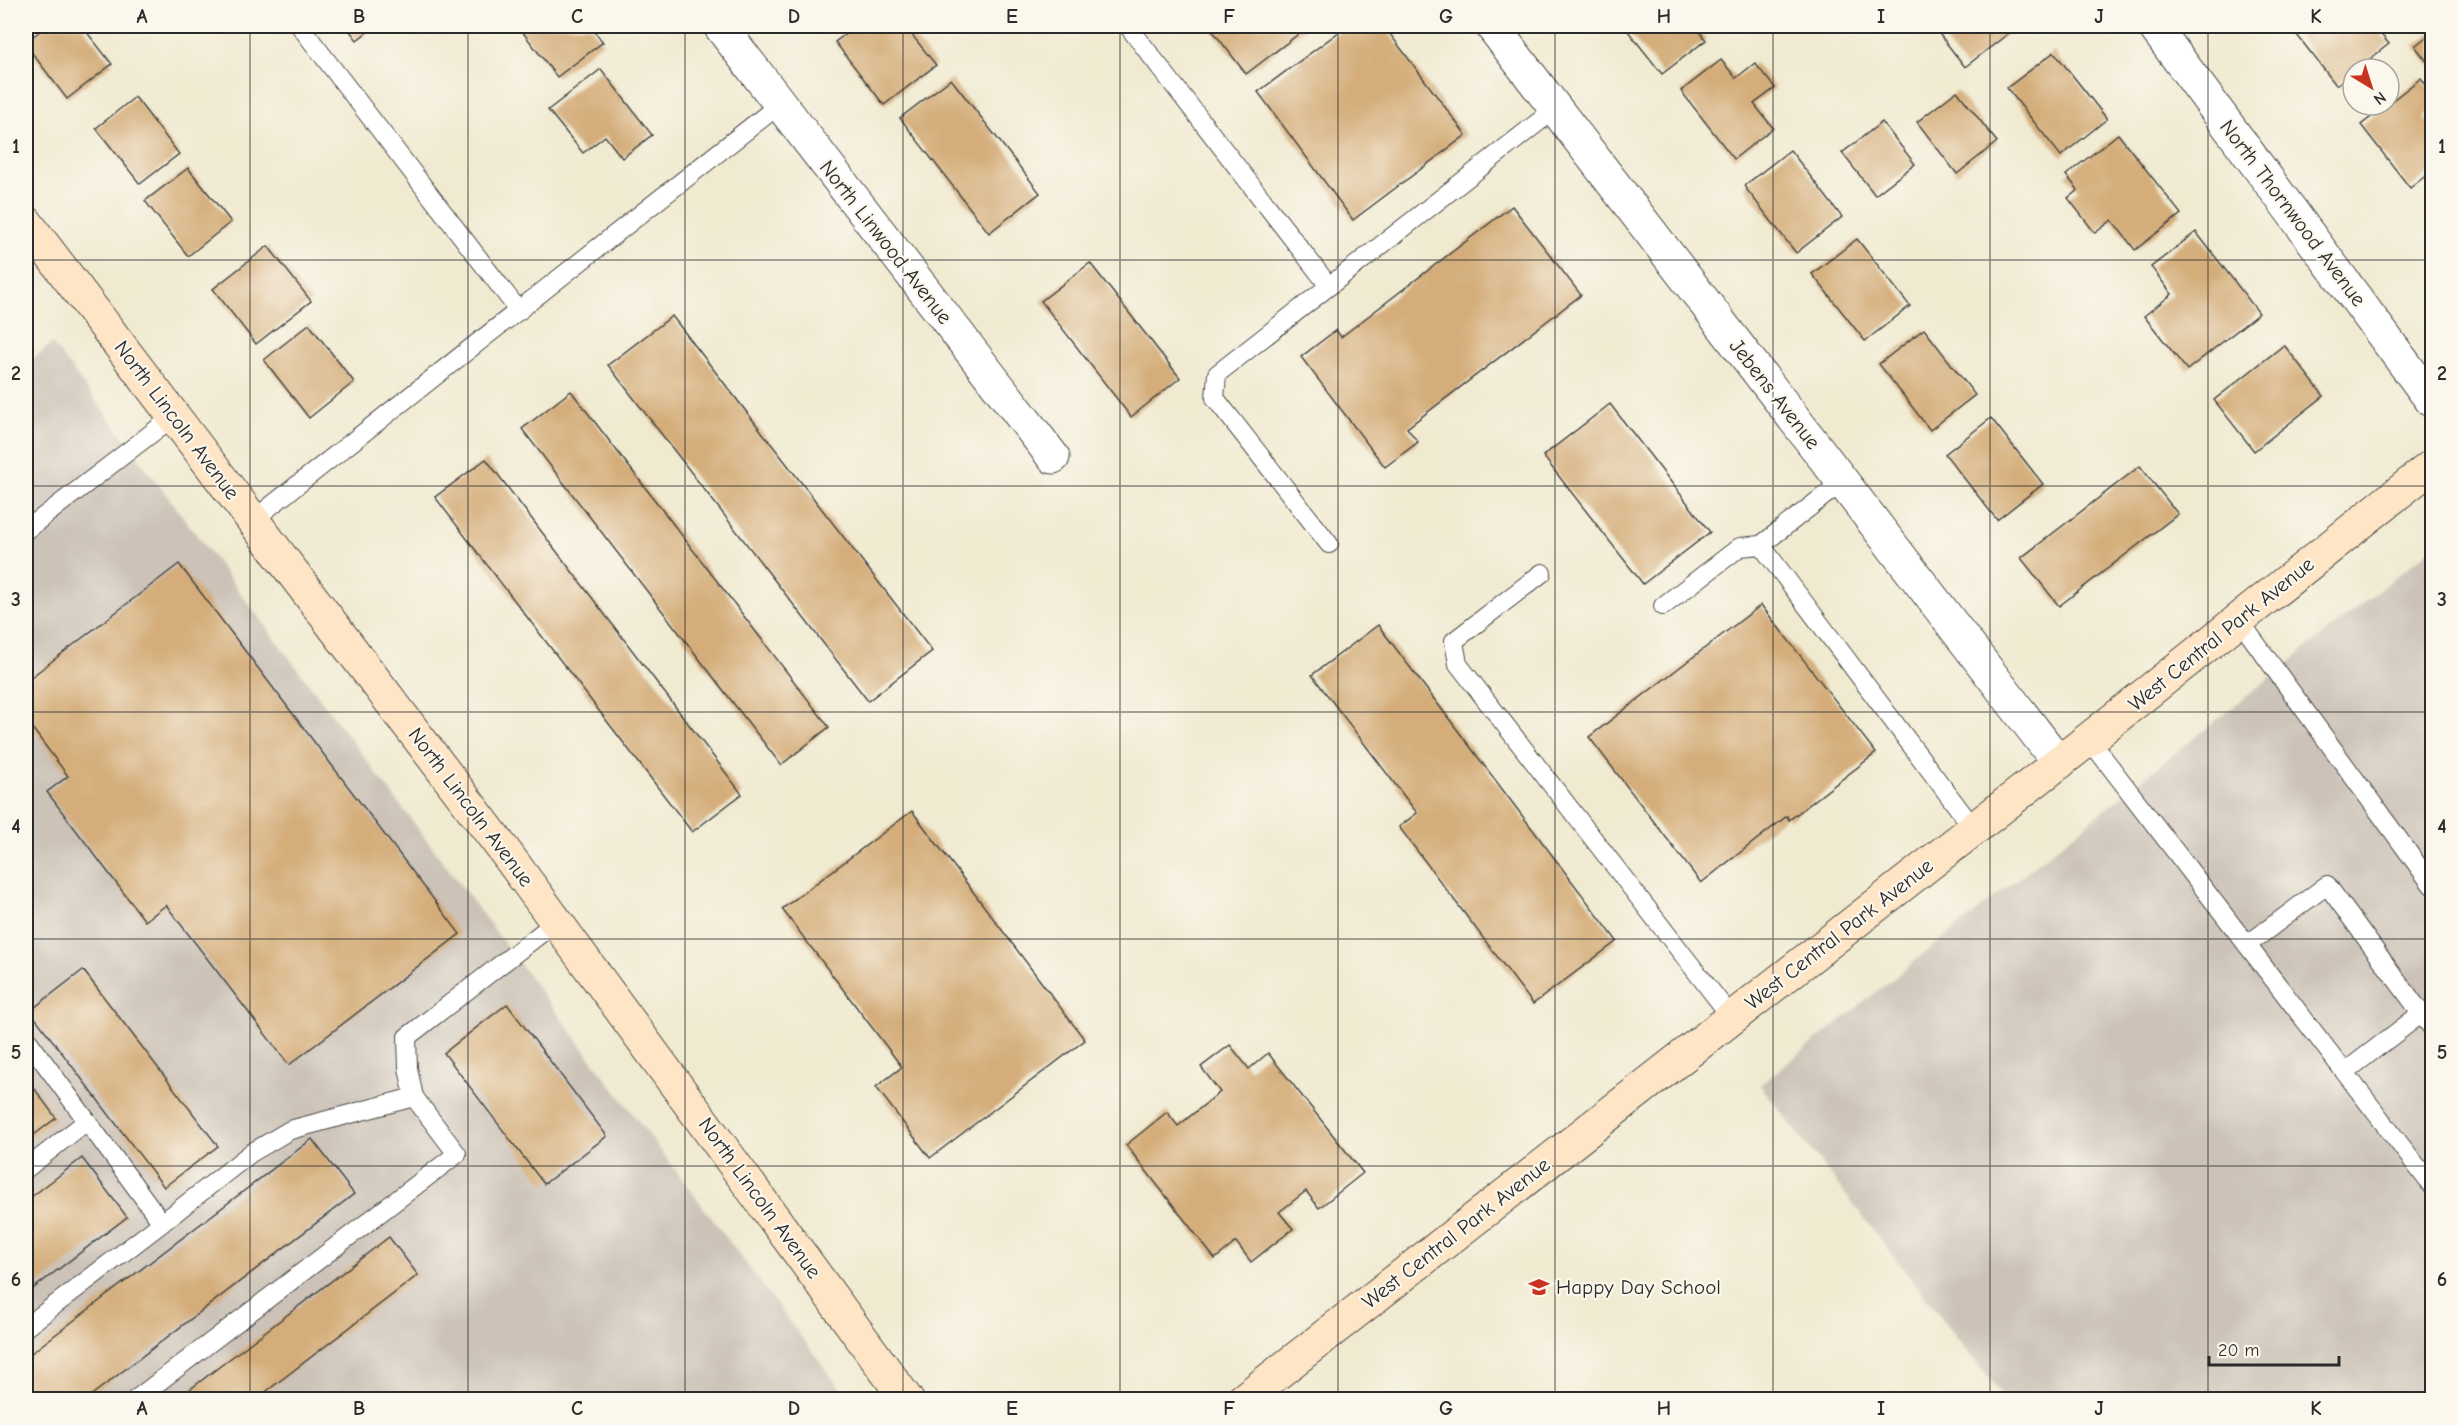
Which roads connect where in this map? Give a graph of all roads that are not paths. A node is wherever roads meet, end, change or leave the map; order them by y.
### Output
1 (300, 26) edge
2 (720, 26) edge
3 (1128, 26) edge
4 (1492, 26) edge
5 (2154, 26) edge
6 (780, 104) junction
7 (1555, 109) junction
8 (26, 222) edge
9 (1329, 286) junction
10 (519, 311) junction
11 (2433, 400) edge
12 (174, 416) junction
13 (1053, 457) dead end
14 (2433, 466) edge
15 (1842, 482) junction
16 (253, 520) junction
17 (26, 530) edge
18 (1329, 544) dead end
19 (1761, 545) junction
20 (1542, 573) dead end
21 (1663, 606) dead end
22 (2239, 620) junction
23 (2089, 739) junction
24 (2059, 763) junction
25 (1974, 829) junction
26 (2433, 885) edge
27 (557, 921) junction
28 (2247, 945) junction
29 (1732, 1018) junction
30 (2427, 1020) edge
31 (26, 1038) edge
32 (2345, 1072) junction
33 (414, 1097) junction
34 (87, 1120) junction
35 (26, 1169) edge
36 (2433, 1186) edge
37 (162, 1223) junction
38 (26, 1327) edge
39 (135, 1400) edge
40 (907, 1400) edge
41 (1243, 1400) edge

1 - 10 lane
2 - 6 street, North Linwood Avenue
3 - 9 lane
4 - 7 street, Jebens Avenue
5 - 11 street, North Thornwood Avenue
6 - 10 lane
6 - 13 street, North Linwood Avenue
7 - 9 lane
7 - 15 street, Jebens Avenue
8 - 12 street, North Lincoln Avenue
9 - 18 lane
10 - 16 lane
12 - 16 street, North Lincoln Avenue
12 - 17 lane
14 - 22 street, West Central Park Avenue
15 - 19 lane
15 - 24 street, Jebens Avenue
16 - 27 street, North Lincoln Avenue
19 - 21 lane
19 - 25 lane
20 - 29 lane
22 - 23 street, West Central Park Avenue
22 - 26 lane
23 - 24 street, West Central Park Avenue
23 - 28 lane
24 - 25 street, West Central Park Avenue
25 - 29 street, West Central Park Avenue
27 - 33 lane
27 - 40 street, North Lincoln Avenue
28 - 30 lane
28 - 32 lane
29 - 41 street, West Central Park Avenue
30 - 32 lane
31 - 34 lane
32 - 36 lane
33 - 37 lane
33 - 39 lane
34 - 35 lane
34 - 37 lane
37 - 38 lane

